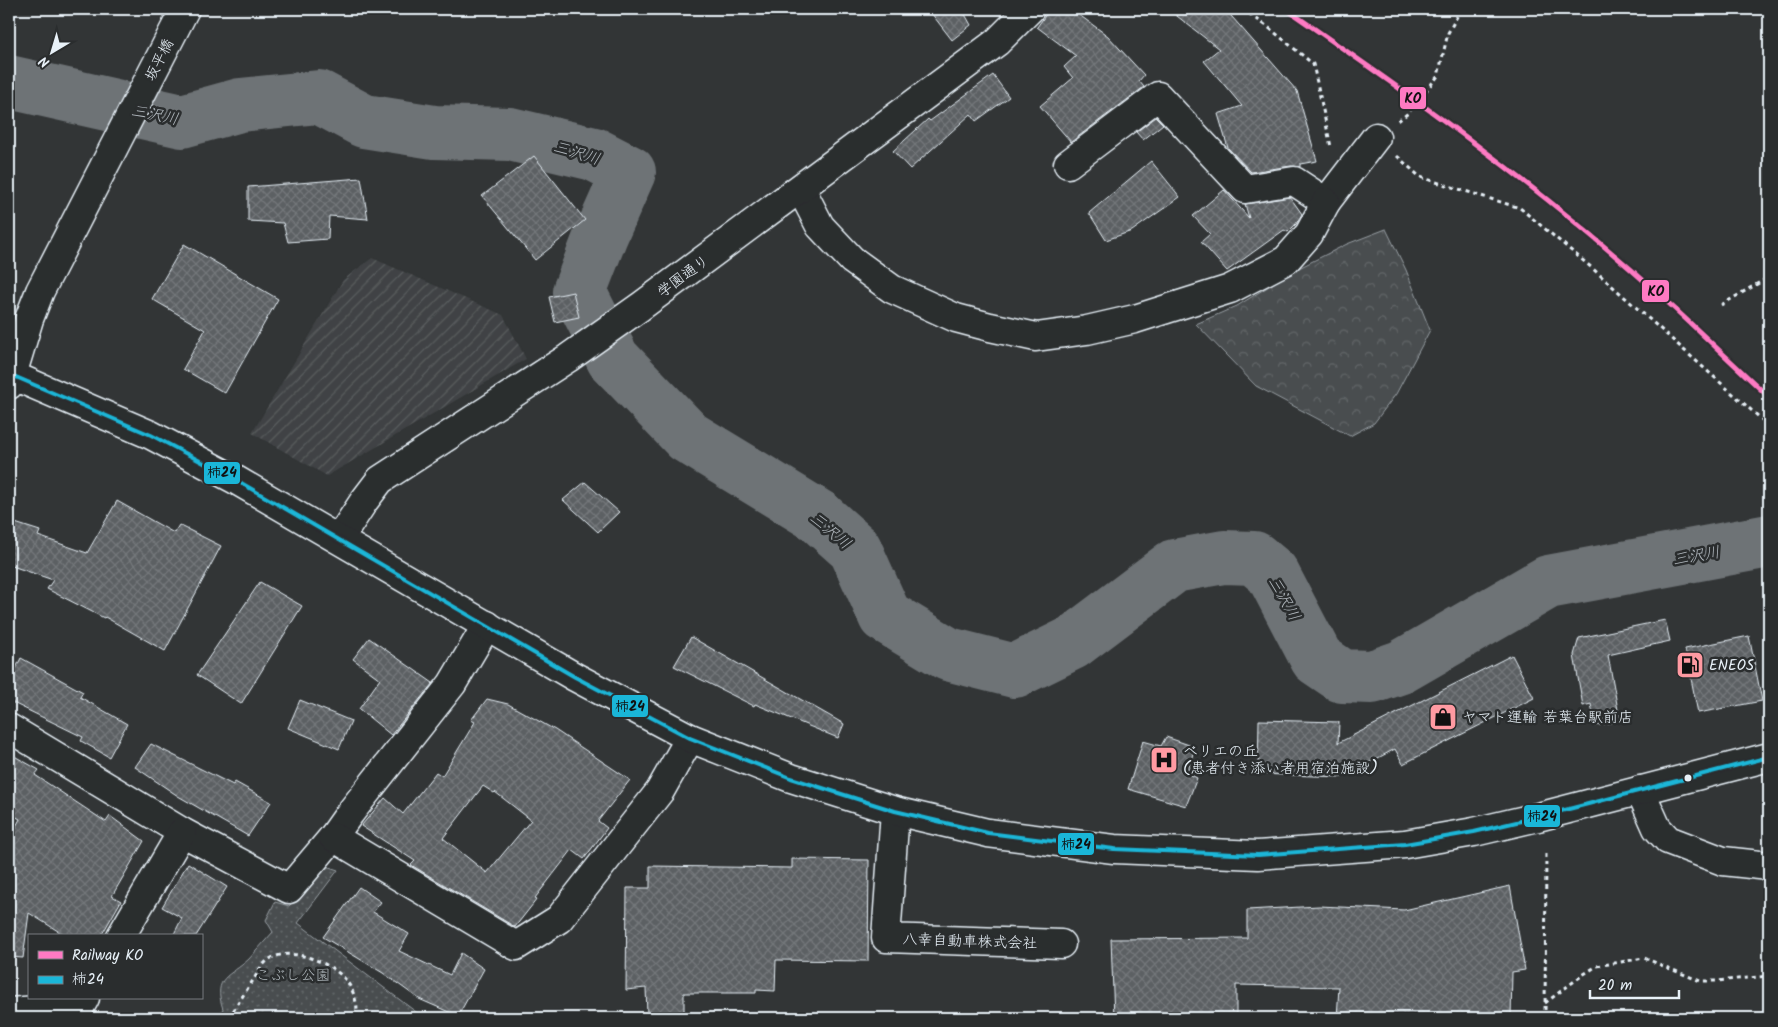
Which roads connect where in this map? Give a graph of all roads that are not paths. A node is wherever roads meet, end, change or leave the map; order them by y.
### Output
1 (185, 9) edge
2 (1030, 9) edge
3 (1376, 137) road end
4 (1068, 164) dead end
5 (801, 189) junction
6 (1332, 194) junction
7 (10, 378) edge
8 (339, 539) junction
9 (488, 625) junction
10 (9, 728) edge
11 (690, 738) junction
12 (1769, 756) edge
13 (1640, 790) junction
14 (895, 811) junction
15 (182, 832) junction
16 (334, 837) junction
17 (1769, 866) edge
18 (122, 934) edge
19 (1061, 944) dead end
20 (84, 1000) edge
21 (9, 1012) edge

1 - 7 main road, 坂平橋
2 - 5 main road, 学園通り
3 - 6 main road
4 - 6 main road
5 - 6 main road
5 - 8 main road, 学園通り
7 - 8 main road
8 - 9 main road
9 - 11 main road
9 - 16 main road
10 - 15 main road
11 - 14 main road
11 - 16 main road
12 - 13 main road
13 - 14 main road
13 - 17 main road
14 - 19 main road, 八幸自動車株式会社
15 - 16 main road
15 - 18 main road
20 - 21 main road

